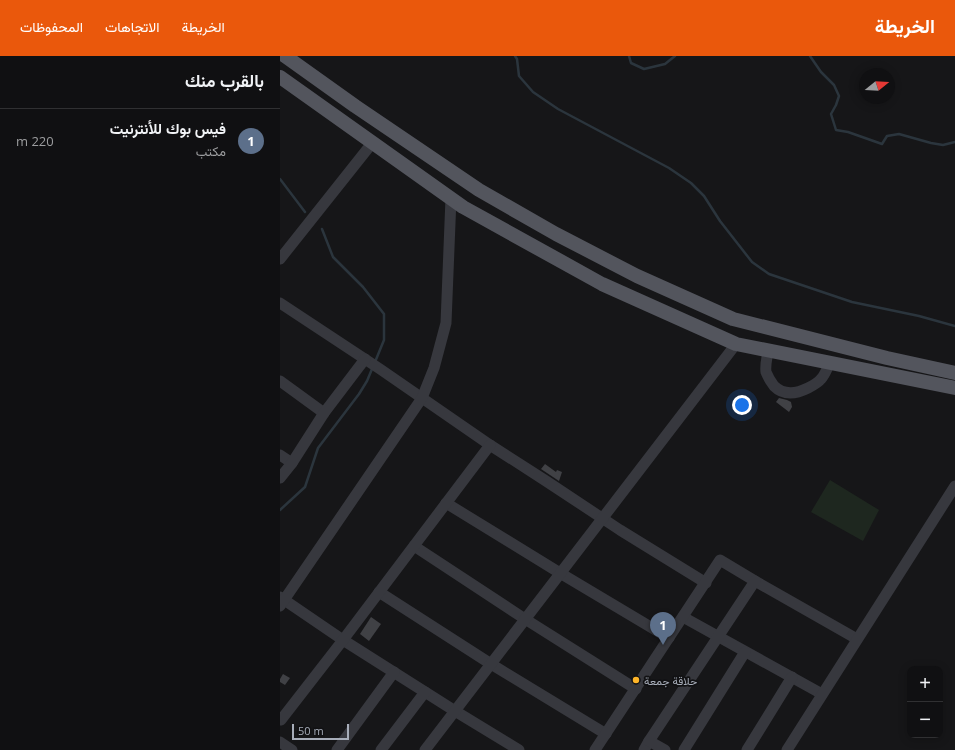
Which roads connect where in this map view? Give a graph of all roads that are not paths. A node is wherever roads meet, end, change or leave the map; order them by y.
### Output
1 (285, 56) edge
2 (280, 77) edge
3 (373, 142) junction
4 (451, 198) junction
5 (280, 259) edge
6 (280, 303) edge
7 (736, 344) junction
8 (847, 348) junction
9 (768, 351) junction
10 (367, 361) junction
11 (837, 364) junction
12 (955, 373) edge
13 (280, 381) edge
14 (955, 388) edge
15 (422, 398) junction
16 (324, 413) junction
17 (490, 445) junction
18 (280, 456) edge
19 (292, 463) junction
20 (280, 478) edge
21 (955, 486) edge
22 (446, 503) junction
23 (602, 518) junction
24 (414, 546) junction
25 (560, 573) junction
26 (755, 581) junction
27 (706, 583) junction
28 (379, 592) junction
29 (281, 601) edge
30 (683, 617) junction
31 (526, 619) junction
32 (719, 637) junction
33 (669, 638) junction
34 (857, 639) junction
35 (343, 640) junction
36 (746, 652) junction
37 (491, 664) junction
38 (394, 672) junction
39 (792, 677) junction
40 (636, 689) junction
41 (425, 692) junction
42 (822, 694) junction
43 (455, 711) junction
44 (280, 720) edge
45 (606, 734) junction
46 (280, 742) edge
47 (646, 746) edge
48 (292, 750) edge
49 (337, 750) edge
50 (381, 750) edge
51 (425, 750) edge
52 (519, 750) edge
53 (596, 750) edge
54 (665, 750) edge
55 (684, 750) edge
56 (747, 750) edge
57 (787, 750) edge

1 - 8 main road
2 - 3 main road
3 - 4 main road
3 - 5 street
4 - 7 main road
4 - 15 street
6 - 10 street
7 - 9 main road
7 - 23 street
8 - 11 main road
8 - 12 main road
9 - 11 main road
9 - 11 street
10 - 15 street
10 - 16 street
11 - 14 main road
13 - 16 street
15 - 17 street
15 - 29 street
16 - 19 street
17 - 22 street
17 - 23 street
18 - 19 street
19 - 20 street
21 - 34 street
22 - 24 street
22 - 25 street
23 - 25 street
23 - 27 street
24 - 28 street
24 - 31 street
25 - 31 street
25 - 33 street
26 - 27 street
26 - 32 street
26 - 34 street
27 - 30 street
28 - 35 street
28 - 37 street
29 - 35 street
30 - 32 street
30 - 33 street
31 - 37 street
31 - 40 street
32 - 36 street
32 - 47 street
33 - 40 street
34 - 42 street
35 - 38 street
35 - 44 street
36 - 39 street
36 - 55 street
37 - 43 street
37 - 45 street
38 - 41 street
38 - 49 street
39 - 42 street
39 - 56 street
40 - 45 street
41 - 43 street
41 - 50 street
42 - 57 street
43 - 51 street
43 - 52 street
45 - 53 street
46 - 48 street
47 - 54 street

